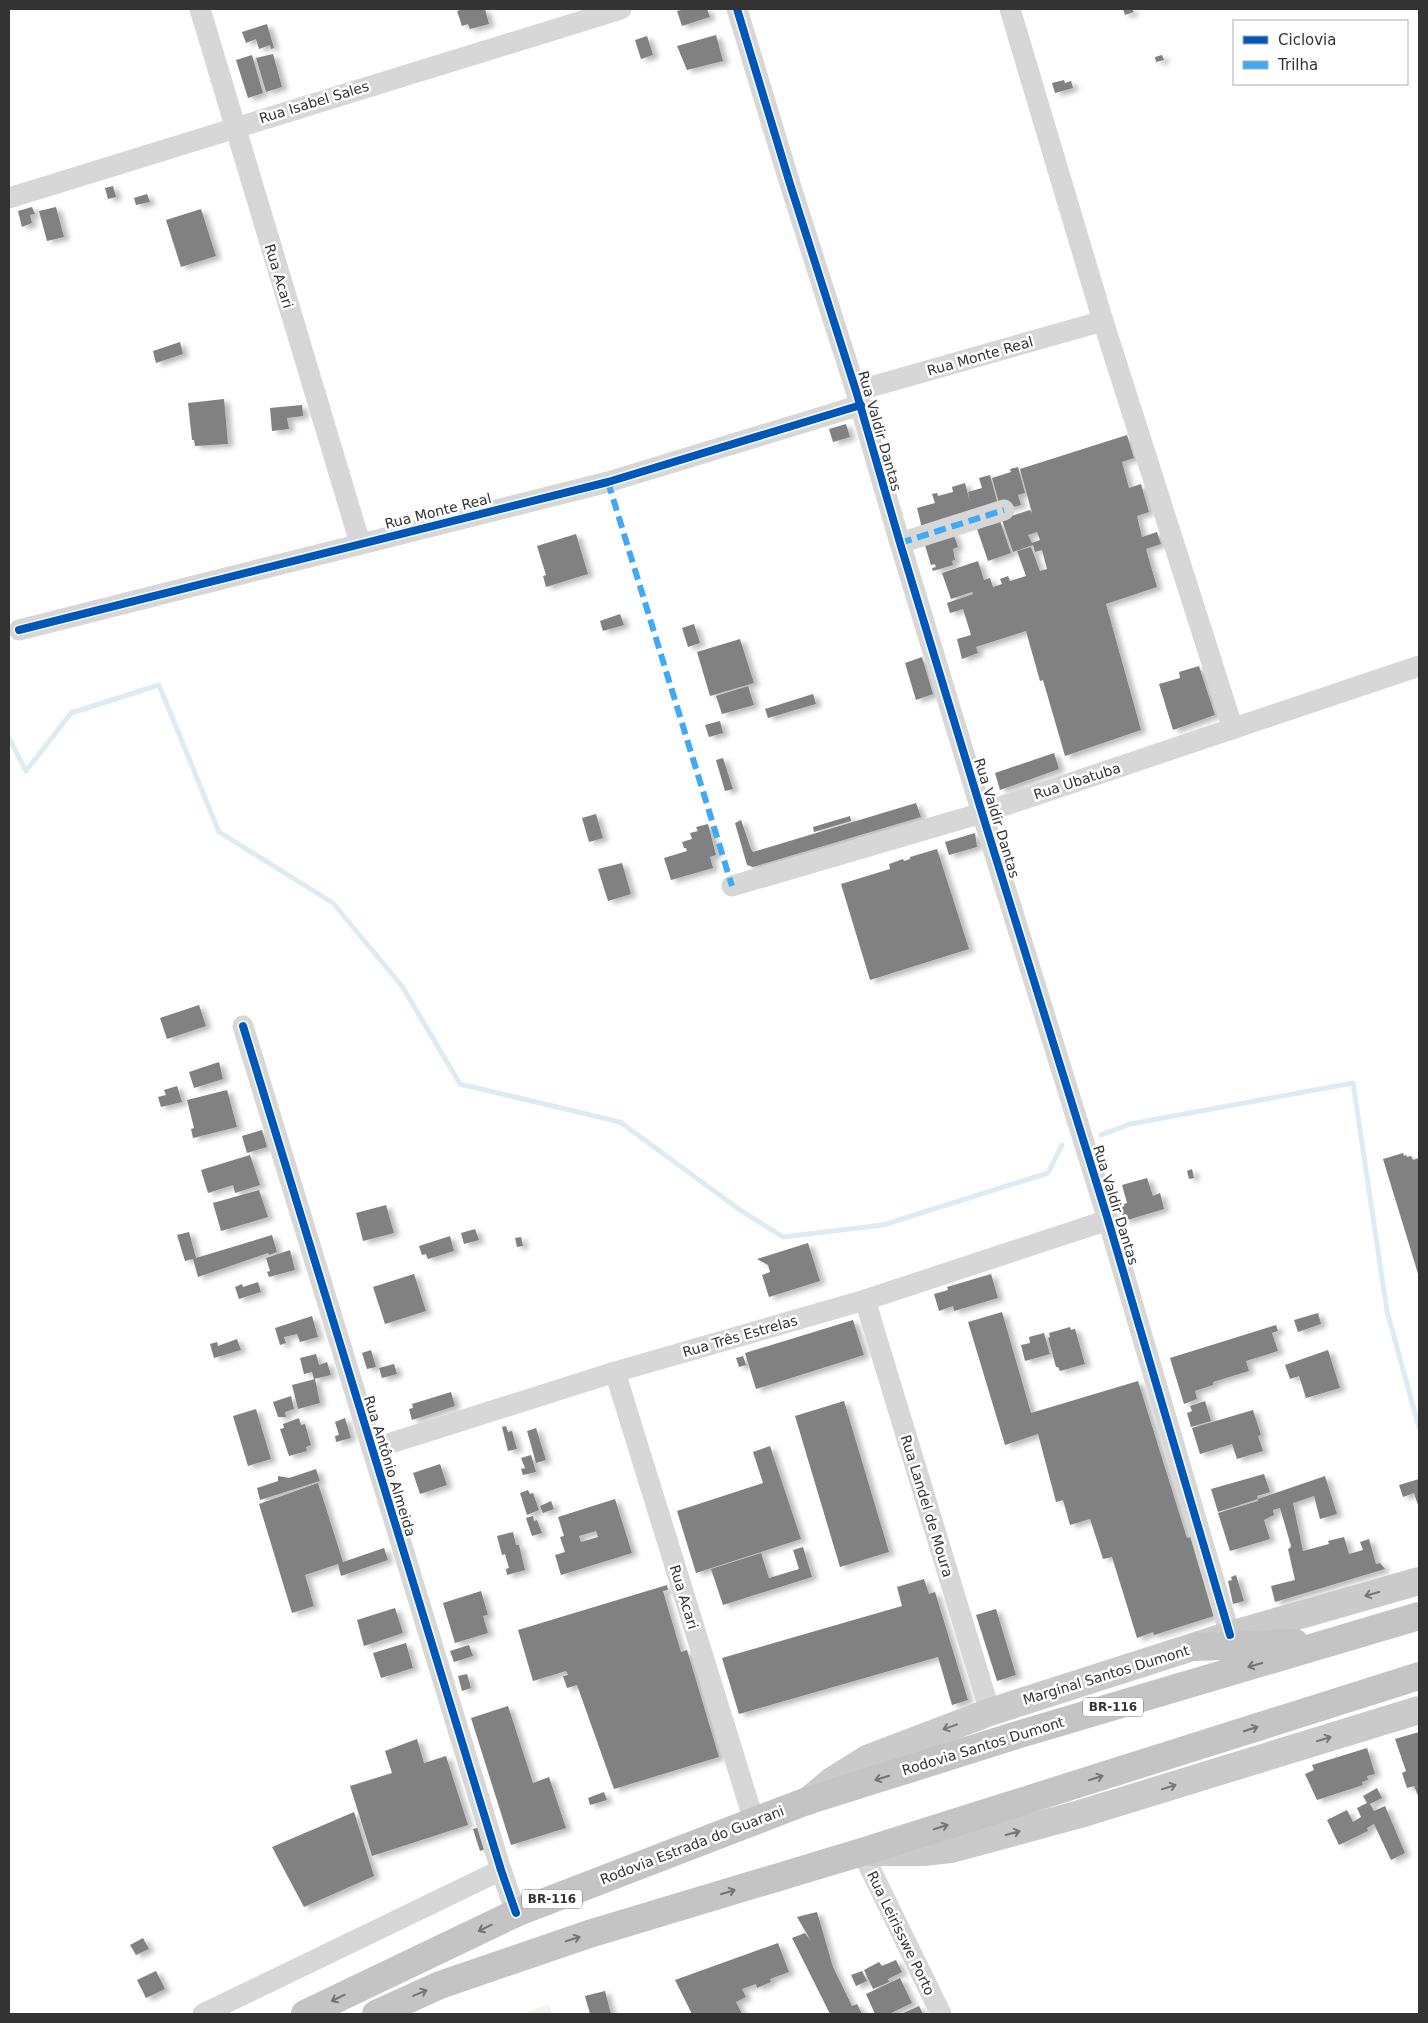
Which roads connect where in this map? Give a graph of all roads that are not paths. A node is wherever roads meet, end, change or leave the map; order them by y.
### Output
1 (200, 9) edge
2 (621, 9) edge
3 (738, 9) edge
4 (1010, 9) edge
5 (234, 127) junction
6 (9, 198) edge
7 (1103, 322) junction
8 (859, 398) junction
9 (1004, 510) dead end
10 (360, 543) junction
11 (900, 543) junction
12 (19, 630) dead end
13 (1419, 666) edge
14 (1233, 729) junction
15 (982, 813) junction
16 (732, 886) dead end
17 (243, 1026) dead end
18 (1108, 1220) junction
19 (865, 1300) junction
20 (614, 1372) junction
21 (372, 1449) junction
22 (1419, 1580) edge
23 (1419, 1616) edge
24 (1230, 1636) junction
25 (1329, 1643) junction
26 (1197, 1647) junction
27 (1419, 1676) edge
28 (1419, 1710) edge
29 (990, 1712) junction
30 (807, 1801) junction
31 (754, 1821) junction
32 (862, 1852) junction
33 (501, 1870) junction
34 (516, 1913) junction
35 (203, 2014) edge
36 (305, 2014) edge
37 (376, 2014) edge
38 (941, 2014) edge

1 - 5 street, Rua Acari
2 - 5 street, Rua Isabel Sales
3 - 8 street, Rua Valdir Dantas
4 - 7 street
5 - 6 street, Rua Isabel Sales
5 - 10 street, Rua Acari
7 - 8 street, Rua Monte Real
7 - 14 street
8 - 10 street, Rua Monte Real
8 - 11 street, Rua Valdir Dantas
9 - 11 street
10 - 12 street, Rua Monte Real
11 - 15 street, Rua Valdir Dantas
13 - 14 street, Rua Ubatuba
14 - 15 street, Rua Ubatuba
15 - 16 street, Rua Ubatuba
15 - 18 street, Rua Valdir Dantas
17 - 21 street, Rua Antônio Almeida
18 - 19 street, Rua Três Estrelas
18 - 24 street, Rua Valdir Dantas
19 - 20 street, Rua Três Estrelas
19 - 29 street, Rua Landel de Moura
20 - 21 street, Rua Três Estrelas
20 - 31 street, Rua Acari
21 - 33 street, Rua Antônio Almeida
22 -> 24 main road, Marginal Santos Dumont / BR-116
23 - 25 highway, Rodovia Santos Dumont / BR-116
24 - 26 main road, Marginal Santos Dumont / BR-116
25 - 26 highway
25 -> 30 highway, Rodovia Santos Dumont / BR-116
26 - 29 main road, Marginal Santos Dumont / BR-116
32 -> 27 highway
32 -> 28 main road
29 -> 30 main road, Marginal Santos Dumont / BR-116
30 - 31 highway, Rodovia Estrada do Guarani / BR-116
31 - 34 highway, Rodovia Estrada do Guarani / BR-116
37 -> 32 highway
32 - 38 street, Rua Leirisswe Porto
33 - 34 street, Rua Antônio Almeida
33 - 35 street
34 -> 36 highway, Rodovia Estrada do Guarani / BR-116

